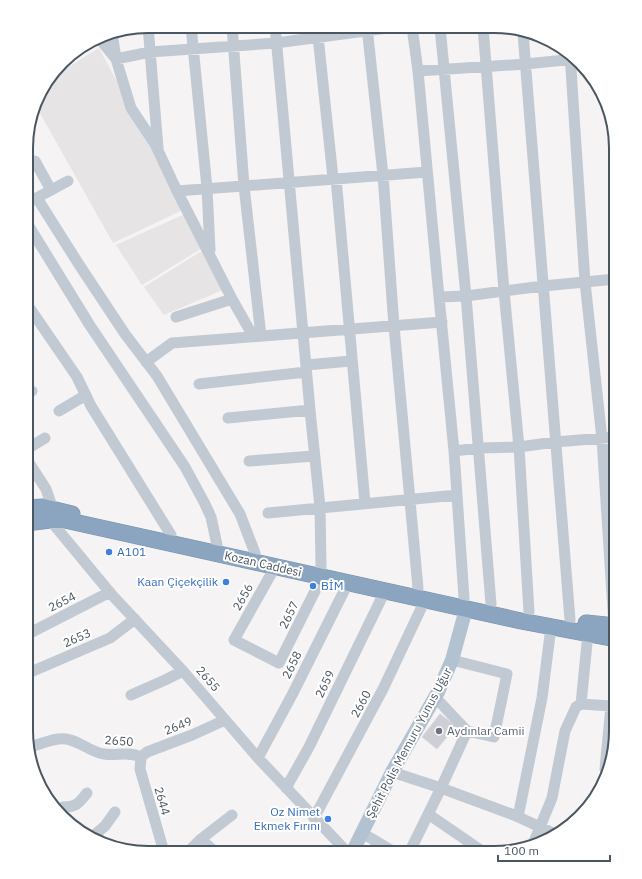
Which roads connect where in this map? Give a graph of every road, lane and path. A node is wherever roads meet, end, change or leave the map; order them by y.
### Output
1 (149, 33) edge
2 (192, 33) edge
3 (233, 33) edge
4 (275, 33) edge
5 (314, 33) edge
6 (318, 33) edge
7 (367, 33) edge
8 (413, 33) edge
9 (440, 33) edge
10 (484, 33) edge
11 (523, 37) edge
12 (113, 38) edge
13 (103, 43) edge
14 (276, 43) junction
15 (235, 46) junction
16 (193, 48) junction
17 (150, 52) junction
18 (565, 58) edge
19 (116, 60) junction
20 (526, 64) junction
21 (572, 65) edge
22 (487, 66) junction
23 (443, 69) junction
24 (418, 71) junction
25 (159, 152) junction
26 (35, 161) dead end
27 (427, 172) junction
28 (383, 175) junction
29 (334, 178) junction
30 (68, 181) dead end
31 (288, 182) junction
32 (244, 186) junction
33 (207, 188) junction
34 (51, 190) junction
35 (177, 191) junction
36 (37, 198) junction
37 (33, 200) edge
38 (33, 233) edge
39 (210, 254) junction
40 (609, 280) edge
41 (585, 282) junction
42 (543, 286) junction
43 (504, 290) junction
44 (466, 296) junction
45 (439, 297) junction
46 (232, 299) junction
47 (33, 313) edge
48 (176, 317) dead end
49 (442, 322) junction
50 (394, 326) junction
51 (349, 330) junction
52 (304, 333) junction
53 (257, 336) junction
54 (351, 361) junction
55 (146, 362) junction
56 (306, 368) junction
57 (199, 384) dead end
58 (86, 395) junction
59 (310, 410) junction
60 (60, 411) dead end
61 (228, 418) dead end
62 (45, 438) dead end
63 (602, 438) junction
64 (609, 438) edge
65 (555, 442) junction
66 (33, 445) edge
67 (519, 447) junction
68 (479, 448) junction
69 (454, 451) junction
70 (314, 456) junction
71 (249, 461) dead end
72 (33, 469) edge
73 (457, 495) junction
74 (410, 500) junction
75 (365, 503) junction
76 (320, 507) junction
77 (33, 508) edge
78 (268, 513) dead end
79 (52, 515) junction
80 (33, 521) edge
81 (171, 535) junction
82 (609, 541) edge
83 (217, 545) junction
84 (255, 553) junction
85 (274, 566) junction
86 (322, 572) junction
87 (348, 583) junction
88 (385, 591) junction
89 (110, 592) junction
90 (422, 594) junction
91 (465, 604) junction
92 (491, 604) junction
93 (529, 612) junction
94 (135, 619) junction
95 (570, 620) junction
96 (551, 627) junction
97 (609, 629) edge
98 (33, 631) edge
99 (609, 631) edge
100 (588, 633) junction
101 (452, 660) junction
102 (279, 663) joint
103 (33, 671) edge
104 (183, 671) junction
105 (130, 696) dead end
106 (434, 697) junction
107 (581, 704) junction
108 (609, 706) edge
109 (225, 720) junction
110 (609, 727) edge
111 (468, 731) junction
112 (34, 746) edge
113 (141, 756) junction
114 (606, 756) edge
115 (258, 758) junction
116 (392, 772) junction
117 (286, 788) junction
118 (441, 788) junction
119 (87, 793) dead end
120 (63, 808) edge
121 (115, 812) dead end
122 (428, 814) junction
123 (232, 815) dead end
124 (518, 817) junction
125 (314, 818) junction
126 (541, 828) junction
127 (549, 832) edge
128 (362, 833) junction
129 (96, 834) edge
130 (536, 838) edge
131 (201, 840) junction
132 (162, 846) edge
133 (194, 846) edge
134 (208, 846) edge
135 (341, 846) edge
136 (356, 846) edge
137 (384, 846) edge
138 (412, 846) edge
139 (475, 846) edge

1 - 17 street
2 - 16 street
3 - 15 street
4 - 14 street
5 - 14 street
6 - 29 street
7 - 28 street
8 - 24 street
9 - 23 street
10 - 22 street
11 - 20 street
12 - 19 street
13 - 19 street
14 - 15 street
14 - 31 street
15 - 16 street
15 - 32 street
16 - 17 street
16 - 33 street
17 - 19 street
17 - 25 street
18 - 20 street
19 - 25 street
20 - 22 street
20 - 42 street
21 - 41 street
22 - 23 street
22 - 43 street
23 - 24 street
23 - 44 street
24 - 27 street
25 - 35 street
26 - 34 street
27 - 28 street
27 - 45 street
28 - 29 street
28 - 50 street
29 - 31 street
29 - 51 street
30 - 34 street
31 - 32 street
31 - 52 street
32 - 33 street
32 - 53 street
33 - 35 street
33 - 39 street
34 - 36 street
35 - 39 street
36 - 37 street
36 - 55 street
38 - 83 street
39 - 46 street
40 - 41 street
41 - 42 street
41 - 63 street
42 - 43 street
42 - 65 street
43 - 44 street
43 - 67 street
44 - 45 street
44 - 68 street
45 - 49 street
46 - 48 street
46 - 53 street
47 - 58 street
49 - 50 street
49 - 69 street
50 - 51 street
50 - 74 street
51 - 52 street
51 - 54 street
52 - 53 street
52 - 56 street
53 - 55 street
54 - 56 street
54 - 75 street
55 - 84 street
56 - 57 street
56 - 59 street
58 - 60 street
58 - 81 street
59 - 61 street
59 - 70 street
62 - 66 street
63 - 64 street
63 - 65 street
63 - 82 street
65 - 67 street
65 - 95 street
67 - 68 street
67 - 93 street
68 - 69 street
68 - 92 street
69 - 73 street
70 - 71 street
70 - 76 street
72 - 79 street, 2655
73 - 74 street
73 - 91 street
74 - 75 street
74 - 90 street
75 - 76 street
76 - 78 street
76 - 86 street
77 - 79 highway, Kozan Caddesi
79 - 80 highway, Kozan Caddesi
79 - 81 highway, Kozan Caddesi
79 - 85 highway, Kozan Caddesi
79 - 89 street, 2655
81 - 83 highway, Kozan Caddesi
83 - 84 highway, Kozan Caddesi
84 - 86 highway, Kozan Caddesi
85 - 86 highway, Kozan Caddesi
85 - 102 street, 2656
86 - 87 highway, Kozan Caddesi
86 - 90 highway, Kozan Caddesi
86 - 102 street, 2657
87 - 88 highway, Kozan Caddesi
87 - 115 street, 2658
88 - 90 highway, Kozan Caddesi
88 - 117 street, 2659
89 - 94 street, 2655
89 - 98 street, 2654
90 - 91 highway, Kozan Caddesi
90 - 125 street, 2660
91 - 92 highway, Kozan Caddesi
91 - 96 highway, Kozan Caddesi
91 - 101 main road, Şehit Polis Memuru Yunus Uğur
92 - 93 highway, Kozan Caddesi
93 - 95 highway, Kozan Caddesi
94 - 103 street, 2653
94 - 104 street, 2655
95 - 97 highway, Kozan Caddesi
96 - 100 highway, Kozan Caddesi
96 - 124 street
99 - 100 highway, Kozan Caddesi
100 - 107 street
101 - 106 main road, Şehit Polis Memuru Yunus Uğur
101 - 111 street
104 - 105 street
104 - 109 street, 2655
106 - 111 street
106 - 116 main road, Şehit Polis Memuru Yunus Uğur
107 - 108 street
107 - 126 street
109 - 113 street, 2649
109 - 115 street, 2655
110 - 114 street
111 - 118 street
112 - 113 street, 2650
113 - 132 street, 2644
115 - 117 street, 2655
116 - 118 street
116 - 128 main road, Şehit Polis Memuru Yunus Uğur
117 - 125 street, 2655
118 - 122 street
118 - 124 street
119 - 120 street
121 - 129 street
122 - 138 street
122 - 139 street
123 - 131 street
124 - 126 street
125 - 135 street, 2655
126 - 127 street
126 - 130 street
128 - 136 main road, Şehit Polis Memuru Yunus Uğur
128 - 137 street
131 - 133 street
131 - 134 street

